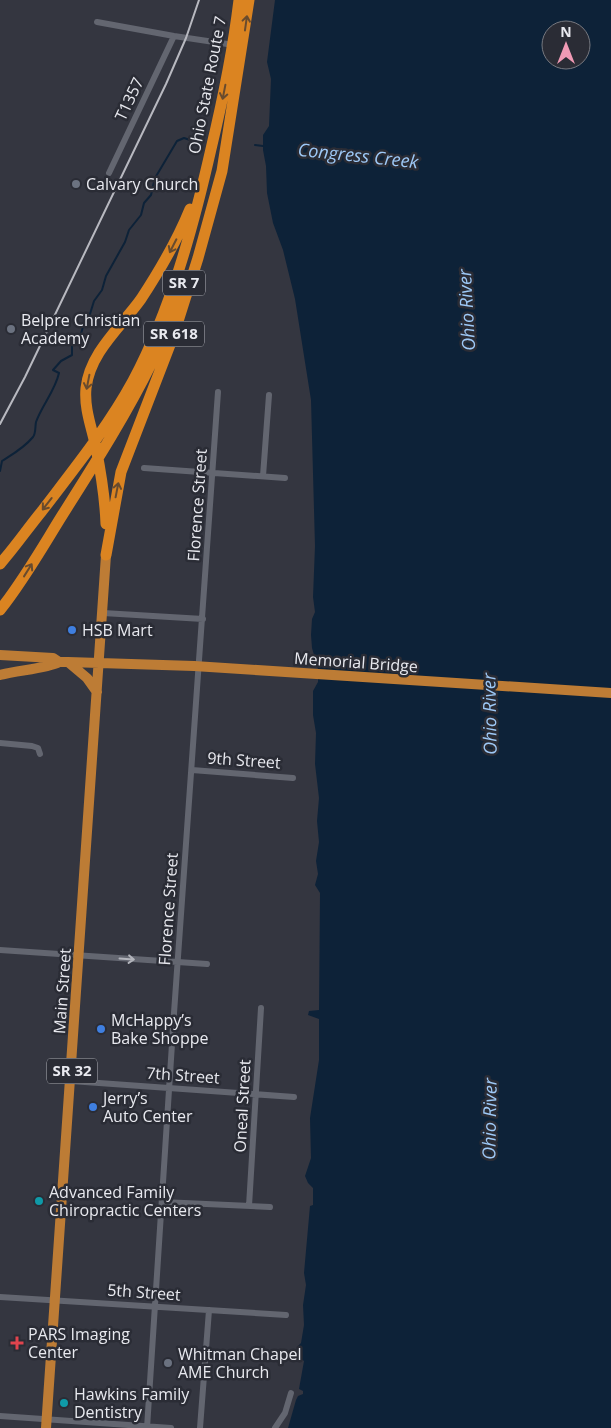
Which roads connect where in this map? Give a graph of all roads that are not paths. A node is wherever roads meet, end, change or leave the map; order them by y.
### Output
1 (239, 0) edge
2 (249, 0) edge
3 (97, 22) dead end
4 (174, 36) junction
5 (238, 45) junction
6 (232, 110) junction
7 (207, 169) junction
8 (109, 173) dead end
9 (218, 392) dead end
10 (269, 395) dead end
11 (144, 468) dead end
12 (213, 473) junction
13 (263, 476) junction
14 (285, 478) dead end
15 (106, 555) junction
16 (0, 564) edge
17 (0, 610) edge
18 (103, 613) junction
19 (202, 618) junction
20 (0, 655) edge
21 (64, 662) junction
22 (100, 662) junction
23 (0, 675) edge
24 (97, 692) junction
25 (611, 693) edge
26 (0, 743) edge
27 (40, 754) dead end
28 (192, 770) junction
29 (294, 778) dead end
30 (0, 950) edge
31 (78, 956) junction
32 (178, 962) junction
33 (206, 964) dead end
34 (261, 1008) dead end
35 (71, 1081) junction
36 (170, 1088) junction
37 (257, 1094) junction
38 (294, 1097) dead end
39 (162, 1202) junction
40 (250, 1206) junction
41 (270, 1207) dead end
42 (0, 1297) edge
43 (55, 1300) junction
44 (155, 1307) junction
45 (209, 1310) junction
46 (286, 1315) dead end
47 (291, 1393) dead end
48 (0, 1416) edge
49 (47, 1424) edge
50 (147, 1427) edge
51 (171, 1428) edge
52 (200, 1428) edge
53 (275, 1428) edge

1 - 5 highway, Ohio State Route 7 / SR 7
5 -> 2 highway, Ohio State Route 7 / SR 7
3 - 4 street
4 - 5 street
4 - 8 street, T1357
5 - 6 highway, Ohio State Route 7 / SR 7
5 -> 7 highway, Ohio State Route 7 / SR 7
15 -> 6 highway, SR 618
17 -> 6 highway, SR 7
7 -> 15 highway, SR 618
7 -> 16 highway, Ohio State Route 7 / SR 7
9 - 12 street, Florence Street
10 - 13 street
11 - 12 street
12 - 13 street
12 - 19 street, Florence Street
13 - 14 street
15 - 18 main road, Main Street / SR 32
18 - 19 street
18 - 22 main road, Main Street / SR 32
19 - 28 street, Florence Street
20 - 21 main road
21 - 22 main road, Memorial Bridge
21 - 23 main road
21 - 24 main road
22 - 24 main road, Main Street / SR 32
22 - 25 main road, Memorial Bridge
24 - 31 main road, Main Street / SR 32
26 - 27 street
28 - 29 street, 9th Street
28 - 32 street, Florence Street
30 - 31 street
31 -> 32 street
31 - 35 main road, Main Street / SR 32
32 - 33 street
32 - 36 street, Florence Street
34 - 37 street, Oneal Street
35 - 36 street, 7th Street
35 - 43 main road, Main Street / SR 32
36 - 37 street, 7th Street
36 - 39 street, Florence Street
37 - 38 street, 7th Street
37 - 40 street, Oneal Street
39 - 40 street
39 - 44 street, Florence Street
40 - 41 street
42 - 43 street, 5th Street
43 - 44 street, 5th Street
43 - 49 main road, Main Street / SR 32
44 - 45 street, 5th Street
44 - 50 street, Florence Street
45 - 46 street, 5th Street
45 - 52 street
47 - 53 street
48 - 49 street
49 - 50 street
50 - 51 street

